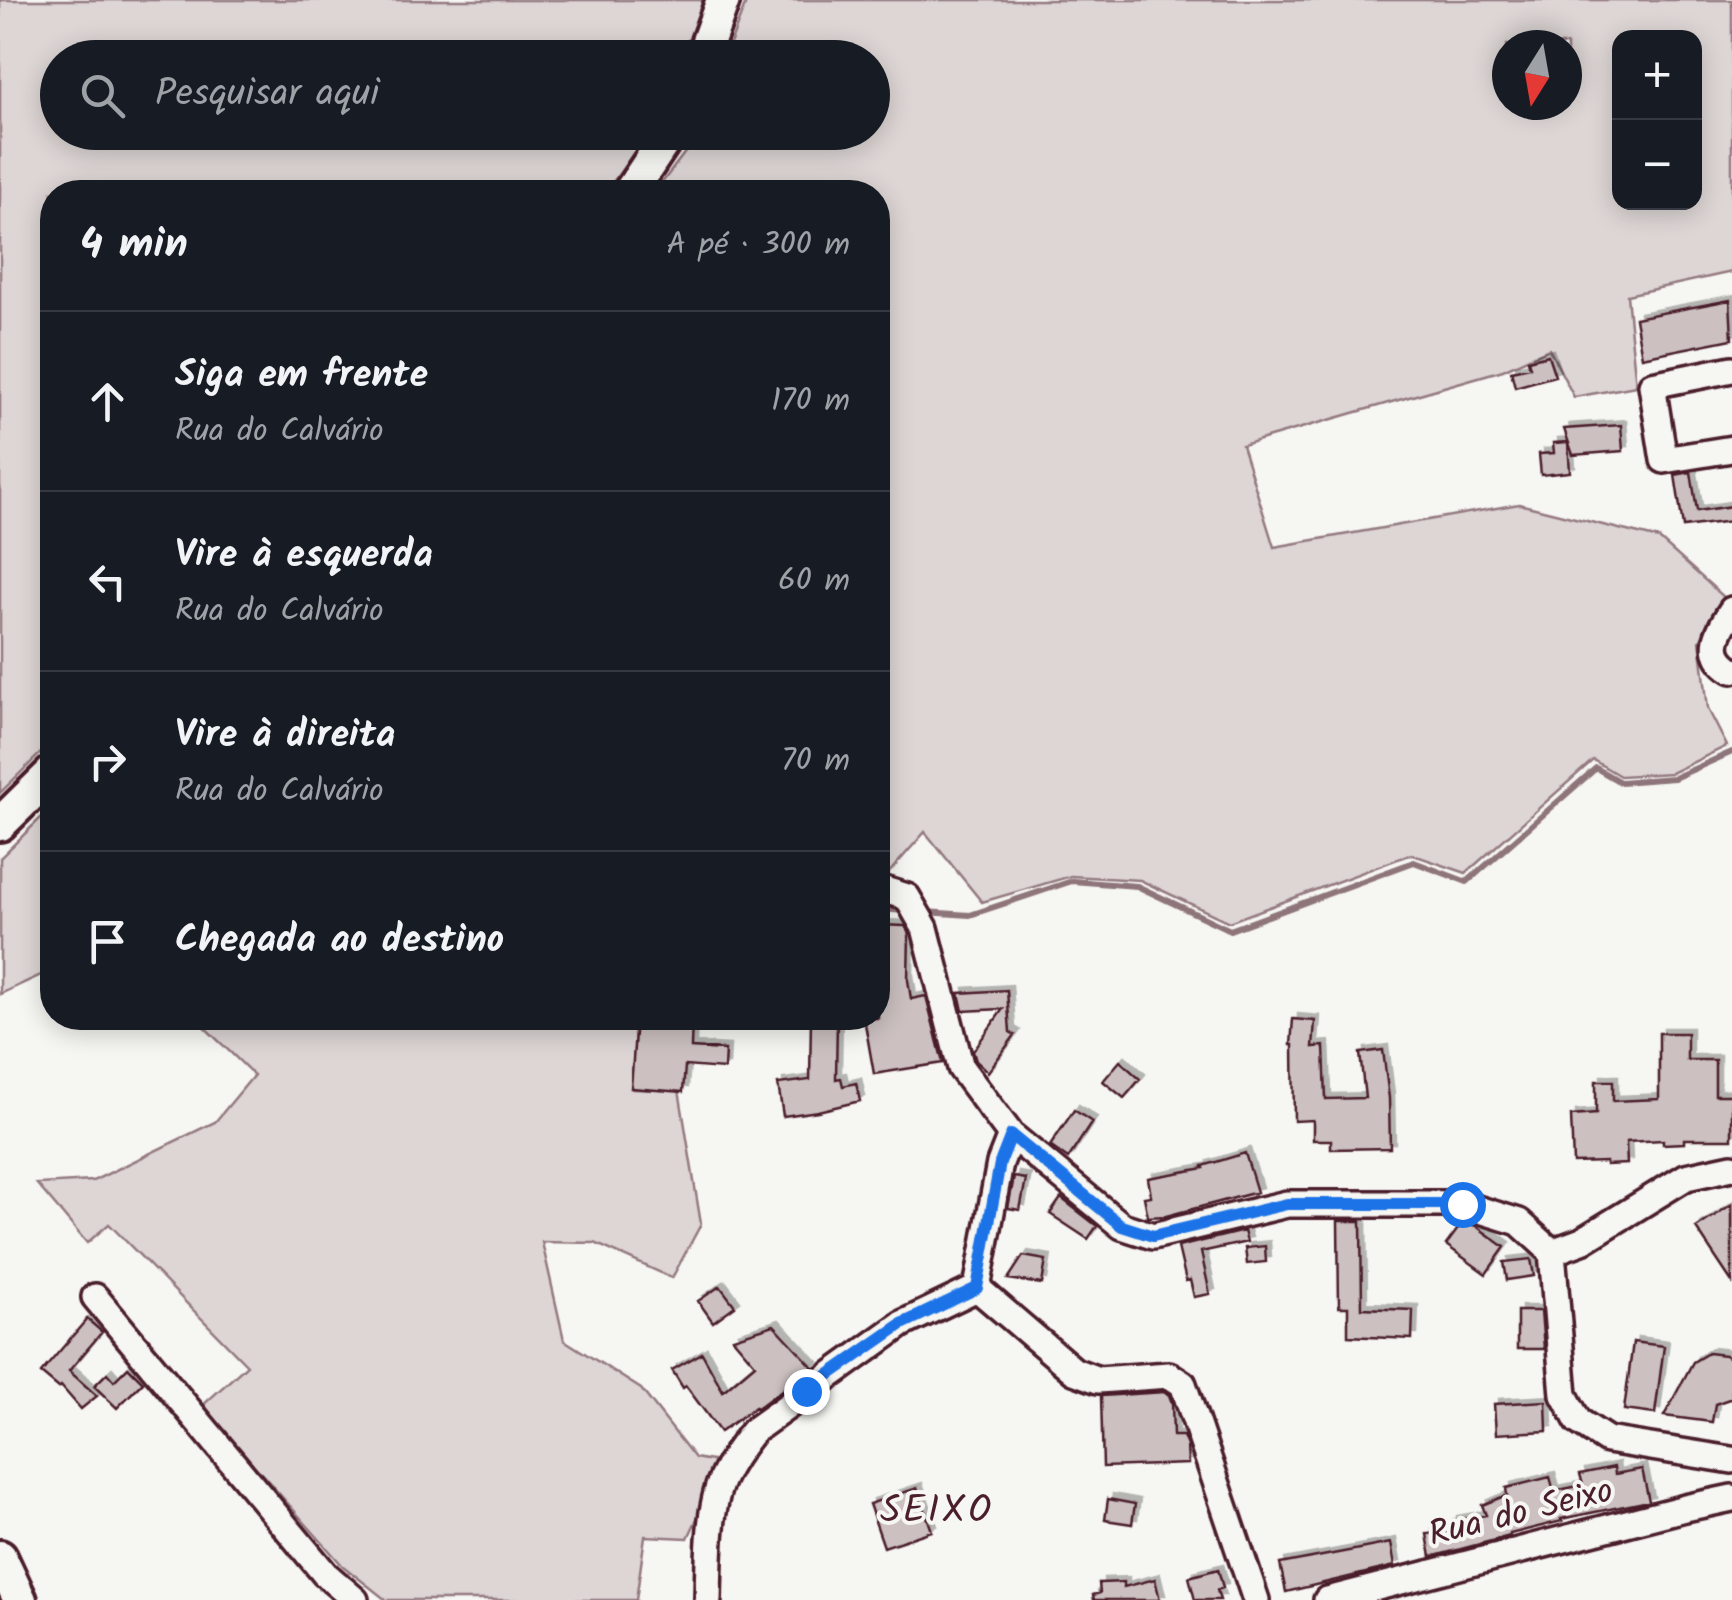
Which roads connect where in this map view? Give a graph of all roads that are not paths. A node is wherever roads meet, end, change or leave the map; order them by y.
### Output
1 (723, 0) edge
2 (709, 40) edge
3 (658, 150) edge
4 (638, 180) edge
5 (1732, 369) edge
6 (1732, 450) edge
7 (1732, 610) edge
8 (1732, 670) edge
9 (40, 785) edge
10 (0, 824) edge
11 (890, 892) edge
12 (1011, 1135) junction
13 (1732, 1167) edge
14 (1552, 1252) junction
15 (977, 1288) junction
16 (95, 1297) dead end
17 (1732, 1460) edge
18 (1732, 1498) edge
19 (0, 1557) edge
20 (20, 1600) edge
21 (355, 1600) edge
22 (708, 1600) edge
23 (1256, 1600) edge
24 (1327, 1600) edge

1 - 2 main road
3 - 4 main road
5 - 6 street
7 - 8 street
9 - 10 main road
11 - 12 street
12 - 14 street
12 - 15 street
13 - 14 street
14 - 17 street
15 - 22 street
15 - 23 street
16 - 21 street
18 - 24 street, Rua do Seixo
19 - 20 main road

